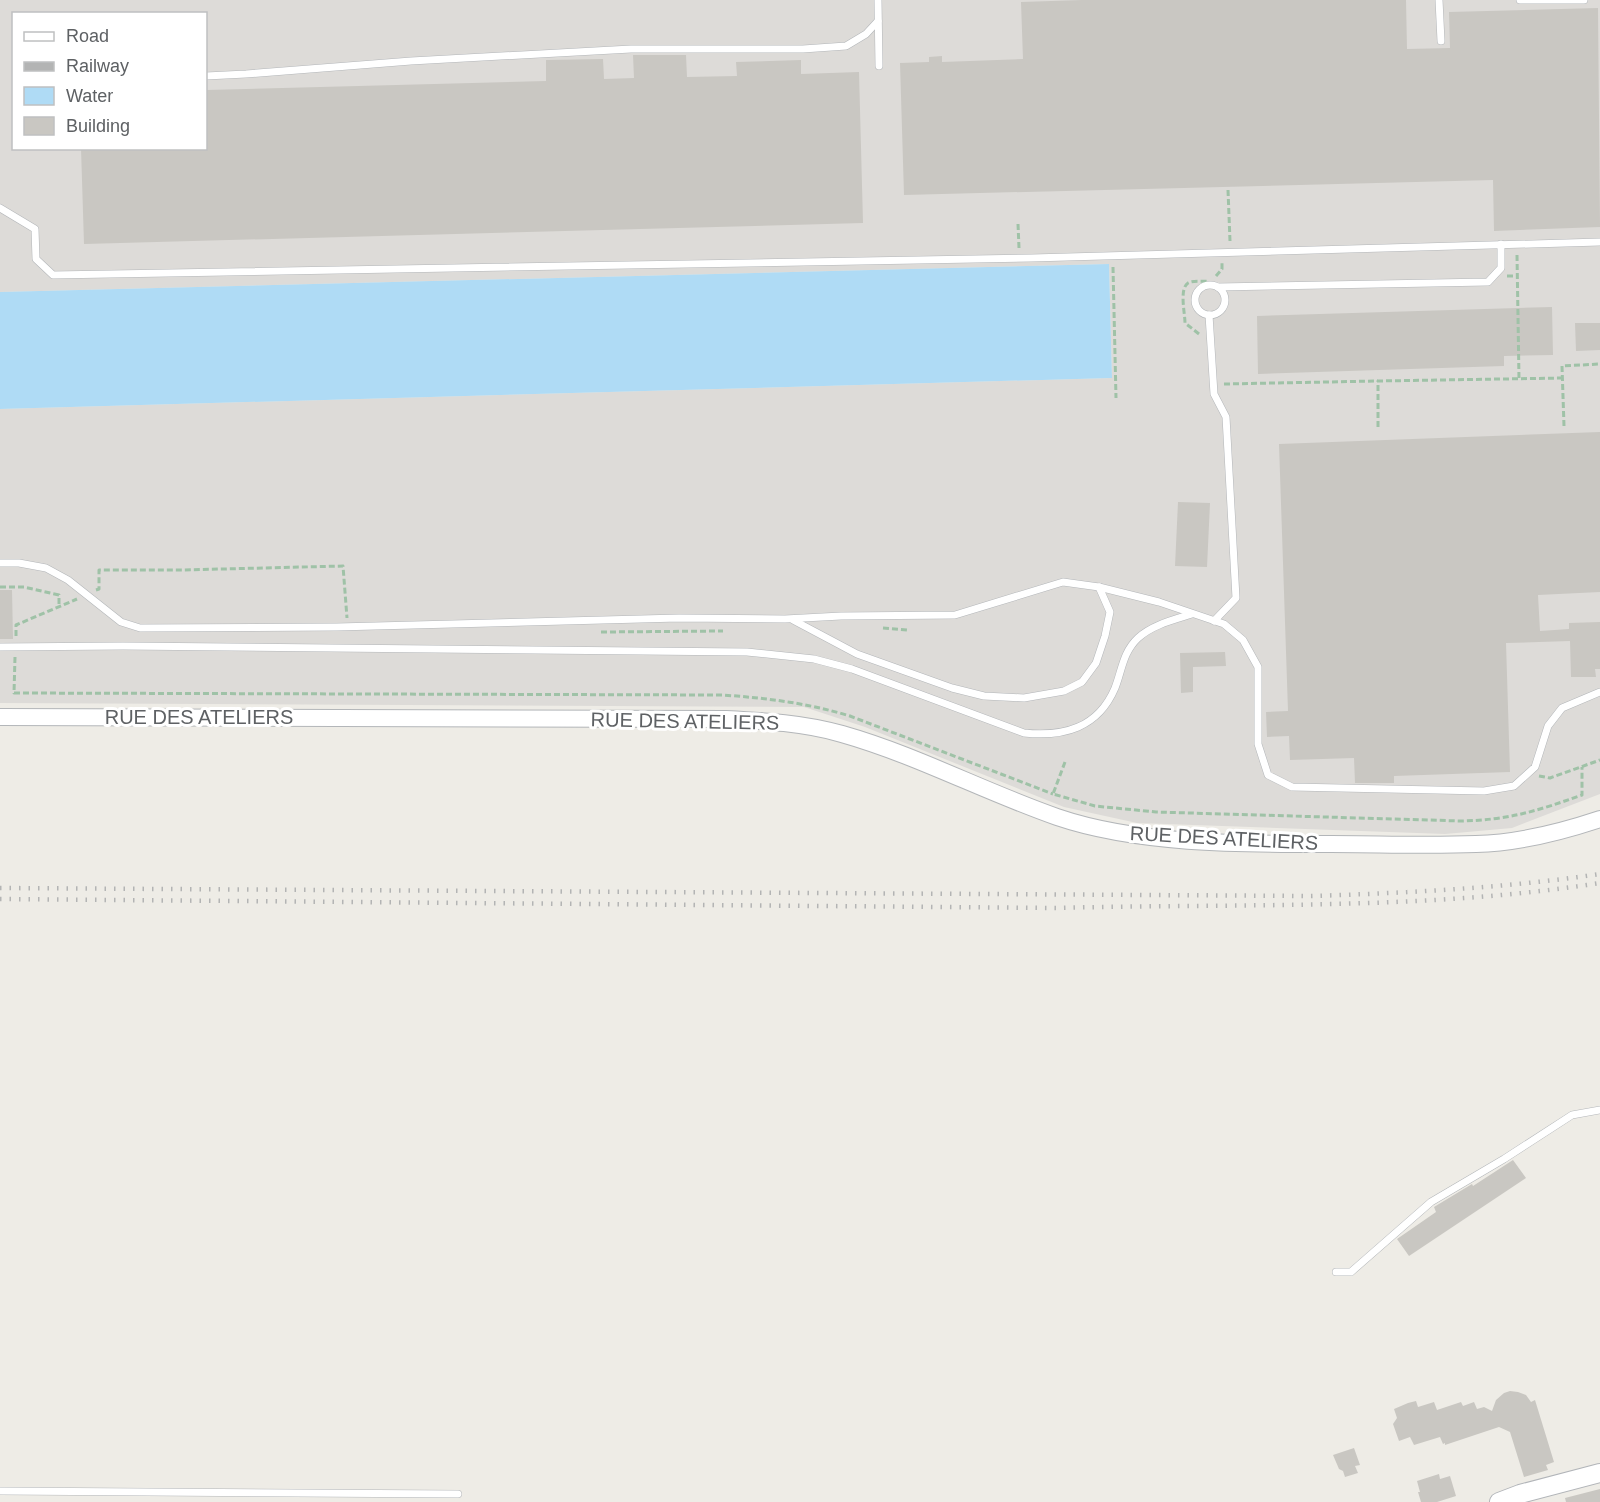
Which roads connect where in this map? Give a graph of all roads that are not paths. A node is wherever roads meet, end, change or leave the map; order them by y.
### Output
1 (878, 0) edge
2 (1439, 0) edge
3 (1520, 0) edge
4 (1584, 0) edge
5 (878, 21) junction
6 (1441, 42) dead end
7 (879, 66) dead end
8 (207, 76) edge
9 (0, 208) edge
10 (1600, 242) edge
11 (1501, 244) junction
12 (1218, 287) junction
13 (1209, 315) junction
14 (0, 563) edge
15 (1100, 587) junction
16 (1192, 614) junction
17 (790, 619) junction
18 (1214, 621) junction
19 (0, 647) edge
20 (1600, 692) edge
21 (0, 717) edge
22 (1600, 819) edge
23 (1600, 1110) edge
24 (1336, 1272) dead end
25 (1600, 1473) edge
26 (0, 1491) edge
27 (459, 1494) dead end
28 (1499, 1502) edge

1 - 5 lane
2 - 6 lane
3 - 4 lane
5 - 7 lane
5 - 8 lane
9 - 11 lane
10 - 11 lane
11 - 12 lane
12 - 13 lane
12 - 13 lane
13 - 18 lane
14 - 17 lane
15 - 16 lane
15 - 17 lane
15 - 17 lane
16 - 18 lane
16 - 19 lane
18 - 20 lane
21 - 22 street, RUE DES ATELIERS
23 - 24 lane
25 - 28 main road
26 - 27 lane

